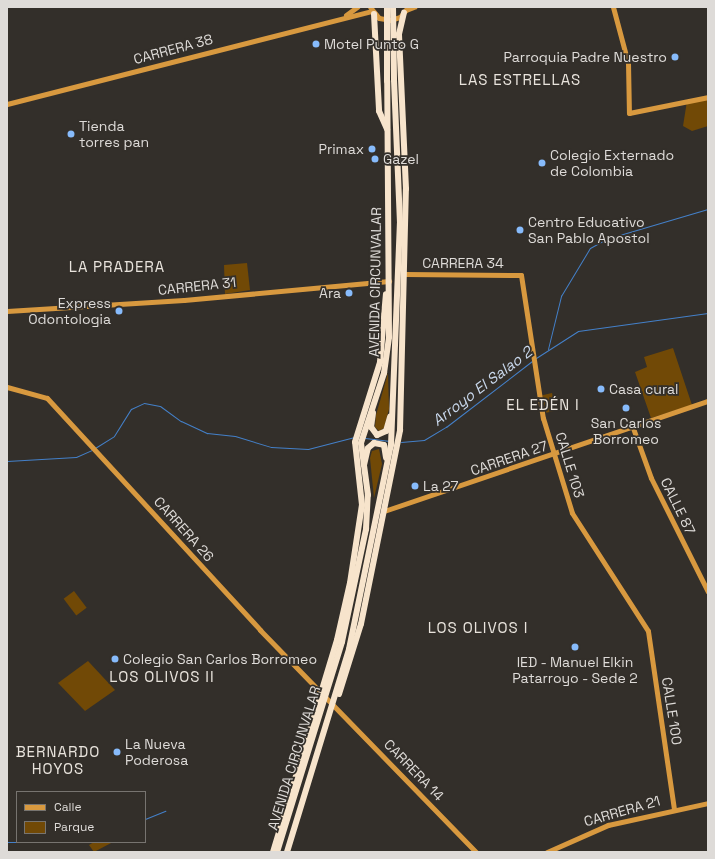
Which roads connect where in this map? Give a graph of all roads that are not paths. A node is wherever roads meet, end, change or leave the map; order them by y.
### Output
1 (357, 7) edge
2 (387, 7) edge
3 (393, 7) edge
4 (414, 7) edge
5 (613, 7) edge
6 (406, 10) edge
7 (372, 11) edge
8 (346, 16) junction
9 (390, 81) junction
10 (400, 96) junction
11 (708, 97) edge
12 (7, 104) edge
13 (396, 110) junction
14 (388, 130) junction
15 (405, 274) junction
16 (522, 275) joint
17 (389, 281) junction
18 (7, 310) edge
19 (7, 387) edge
20 (376, 400) junction
21 (394, 400) junction
22 (708, 401) edge
23 (633, 428) junction
24 (359, 435) junction
25 (358, 443) junction
26 (554, 455) junction
27 (364, 466) junction
28 (387, 468) junction
29 (384, 511) junction
30 (708, 592) edge
31 (643, 618) joint
32 (323, 695) junction
33 (333, 706) junction
34 (708, 804) edge
35 (674, 809) junction
36 (273, 852) edge
37 (277, 852) edge
38 (287, 852) edge
39 (476, 852) edge
40 (547, 852) edge

1 - 8 street, CARRERA 38
2 - 9 highway, AVENIDA CIRCUNVALAR, bridge
3 - 9 highway, AVENIDA CIRCUNVALAR, bridge
4 - 6 street
5 - 11 street
6 - 7 street
6 - 10 highway
7 - 8 street, CARRERA 38
7 - 14 highway
8 - 12 street, CARRERA 38
9 - 13 highway, AVENIDA CIRCUNVALAR
9 - 14 highway, AVENIDA CIRCUNVALAR
10 - 13 highway
10 - 15 highway
13 - 21 highway, AVENIDA CIRCUNVALAR
14 - 17 highway, AVENIDA CIRCUNVALAR
15 - 16 street, CARRERA 34
15 - 29 highway
16 - 26 street, CALLE 103
17 - 18 street, CARRERA 31
17 - 20 highway, AVENIDA CIRCUNVALAR
17 - 24 highway
19 - 32 street, CARRERA 26
20 - 21 highway
20 - 24 highway, AVENIDA CIRCUNVALAR
21 - 28 highway, AVENIDA CIRCUNVALAR
22 - 23 street, CARRERA 27
23 - 26 street, CARRERA 27
23 - 30 street, CALLE 87
24 - 25 highway, AVENIDA CIRCUNVALAR
25 - 27 highway, AVENIDA CIRCUNVALAR
25 - 32 highway
26 - 29 street, CARRERA 27
26 - 31 street, CALLE 103
27 - 28 highway
27 - 32 highway, AVENIDA CIRCUNVALAR
28 - 33 highway, AVENIDA CIRCUNVALAR
29 - 33 highway
31 - 35 street, CALLE 100
32 - 33 street, CARRERA 26
32 - 36 highway
32 - 37 highway, AVENIDA CIRCUNVALAR
33 - 38 highway, AVENIDA CIRCUNVALAR
33 - 39 street, CARRERA 14
34 - 35 street, CARRERA 21
35 - 40 street, CARRERA 21

